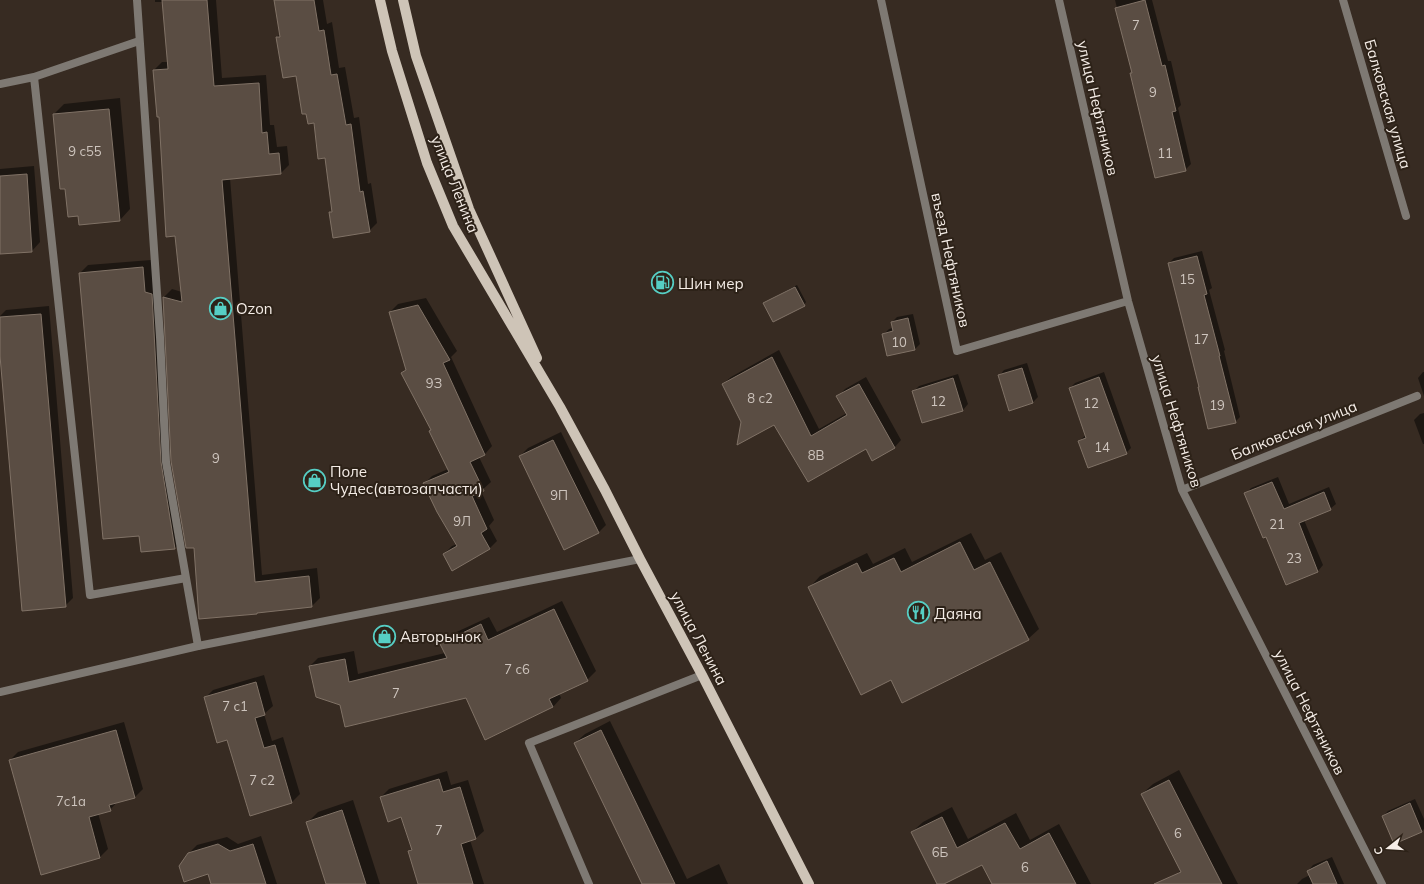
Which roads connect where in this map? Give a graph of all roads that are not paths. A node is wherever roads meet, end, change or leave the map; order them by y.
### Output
1 (137, 0) edge
2 (380, 0) edge
3 (403, 0) edge
4 (881, 0) edge
5 (1059, 0) edge
6 (1343, 0) edge
7 (139, 41) junction
8 (34, 77) junction
9 (0, 84) edge
10 (1406, 216) dead end
11 (1128, 301) junction
12 (1417, 396) dead end
13 (560, 407) junction
14 (1182, 490) junction
15 (640, 559) junction
16 (186, 578) junction
17 (198, 646) junction
18 (702, 675) junction
19 (0, 692) edge
20 (589, 884) edge
21 (809, 884) edge
22 (1382, 884) edge

1 - 7 street
2 - 13 main road, улица Ленина
3 - 13 main road, улица Ленина
4 - 11 street, въезд Нефтяников
5 - 11 street, улица Нефтяников
6 - 10 street, Балковская улица
7 - 8 street
7 - 16 street
8 - 9 street
8 - 16 street
11 - 14 street, улица Нефтяников
12 - 14 street, Балковская улица
13 - 15 main road, улица Ленина
14 - 22 street, улица Нефтяников
15 - 17 street
15 - 18 main road, улица Ленина
16 - 17 street
17 - 19 street
18 - 20 street
18 - 21 main road, улица Ленина

